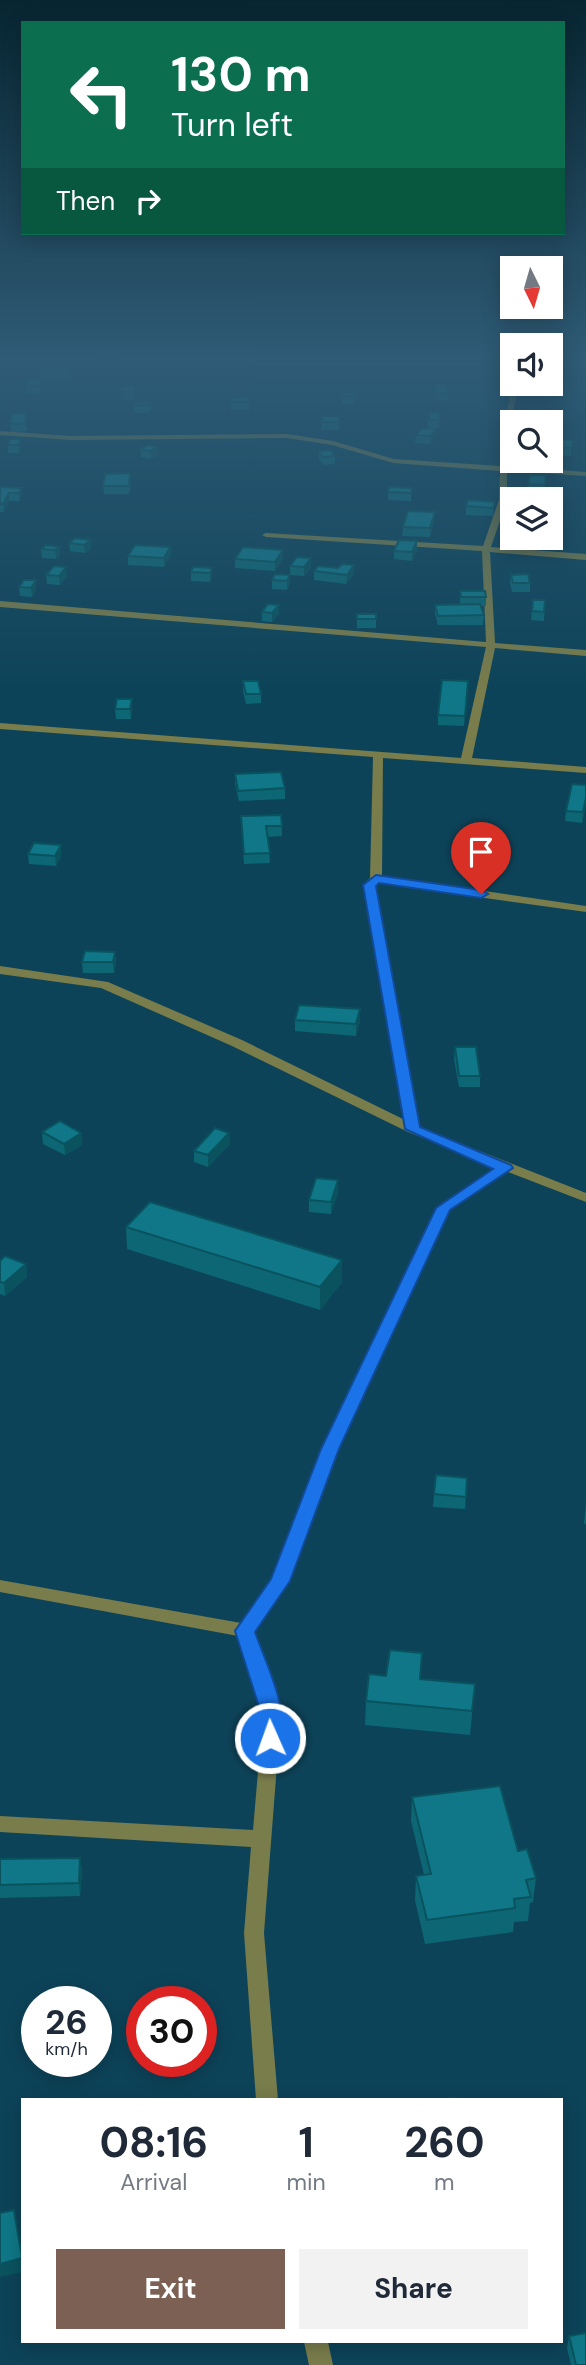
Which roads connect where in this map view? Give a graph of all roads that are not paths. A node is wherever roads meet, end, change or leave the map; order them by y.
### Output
1 (563, 472) edge
2 (505, 473) edge
3 (586, 474) edge
4 (266, 535) dead end
5 (486, 550) junction
6 (586, 557) edge
7 (0, 604) edge
8 (491, 647) junction
9 (586, 653) edge
10 (0, 726) edge
11 (378, 754) junction
12 (466, 760) junction
13 (586, 770) edge
14 (376, 879) junction
15 (586, 909) edge
16 (0, 970) edge
17 (413, 1129) junction
18 (505, 1168) junction
19 (586, 1198) edge
20 (0, 1586) edge
21 (245, 1631) junction
22 (0, 1824) edge
23 (262, 1839) junction
24 (267, 2098) edge
25 (316, 2343) edge
26 (321, 2365) edge

1 - 3 street
2 - 5 street
4 - 5 street
5 - 6 street
5 - 8 street
7 - 8 street
8 - 9 street
8 - 12 street
10 - 11 street
11 - 12 street
11 - 14 street
12 - 13 street
14 - 15 street
14 - 17 street
16 - 17 street
17 - 18 street
18 - 19 street
18 - 21 street
20 - 21 street
21 - 23 street
22 - 23 street
23 - 24 street
25 - 26 street

